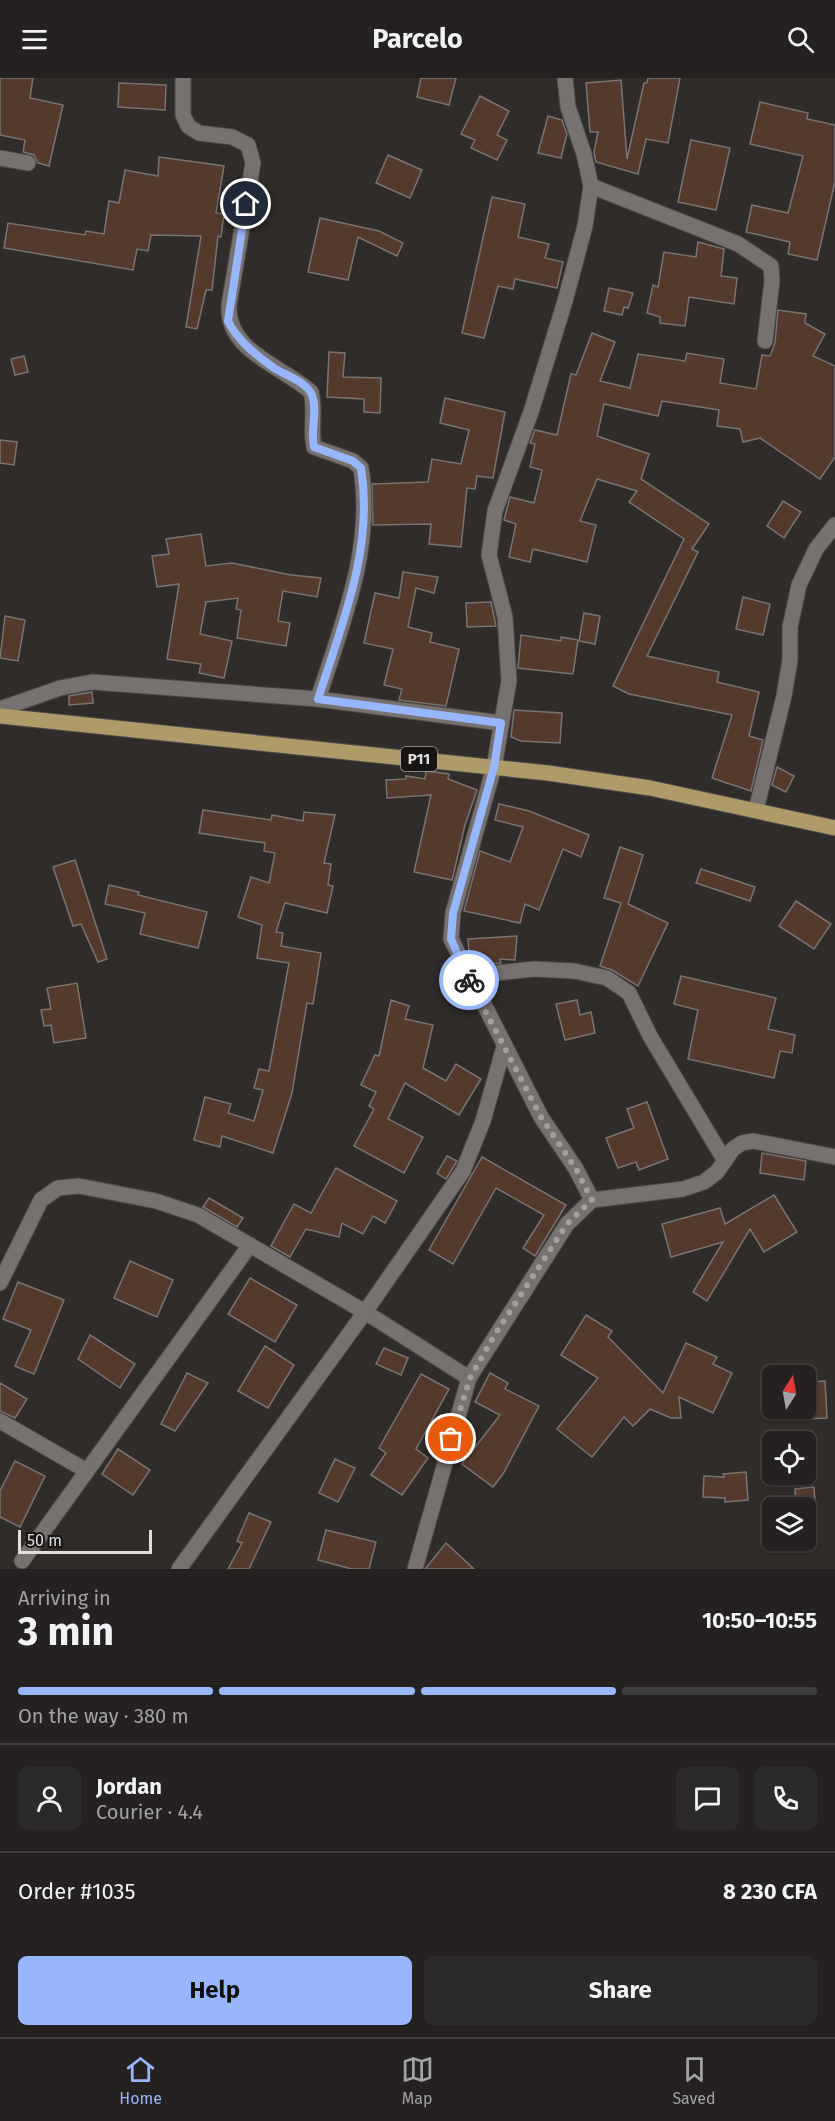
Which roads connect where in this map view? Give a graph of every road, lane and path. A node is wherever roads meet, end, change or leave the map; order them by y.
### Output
1 (183, 78) edge
2 (565, 78) edge
3 (0, 158) edge
4 (28, 163) dead end
5 (591, 186) junction
6 (765, 341) dead end
7 (835, 525) edge
8 (318, 699) junction
9 (0, 709) edge
10 (0, 716) edge
11 (501, 723) junction
12 (494, 767) junction
13 (756, 810) junction
14 (835, 828) edge
15 (467, 976) junction
16 (504, 1047) junction
17 (835, 1156) edge
18 (724, 1161) junction
19 (592, 1200) junction
20 (250, 1245) junction
21 (0, 1283) edge
22 (365, 1312) junction
23 (470, 1378) junction
24 (0, 1421) edge
25 (87, 1471) junction
26 (22, 1561) dead end
27 (179, 1569) edge
28 (416, 1569) edge

1 - 8 street
2 - 5 street
3 - 4 street
5 - 6 street
5 - 11 street
7 - 13 street
8 - 9 street
8 - 11 street
10 - 12 main road, P11
11 - 12 street
12 - 13 main road, P11
12 - 15 street
13 - 14 main road, P11
15 - 16 street
15 - 18 street
16 - 19 street
16 - 22 street
17 - 18 street
18 - 19 street
19 - 23 street
20 - 21 street
20 - 22 street
20 - 25 street
22 - 23 street
22 - 27 street
23 - 28 street
24 - 25 street
25 - 26 street

